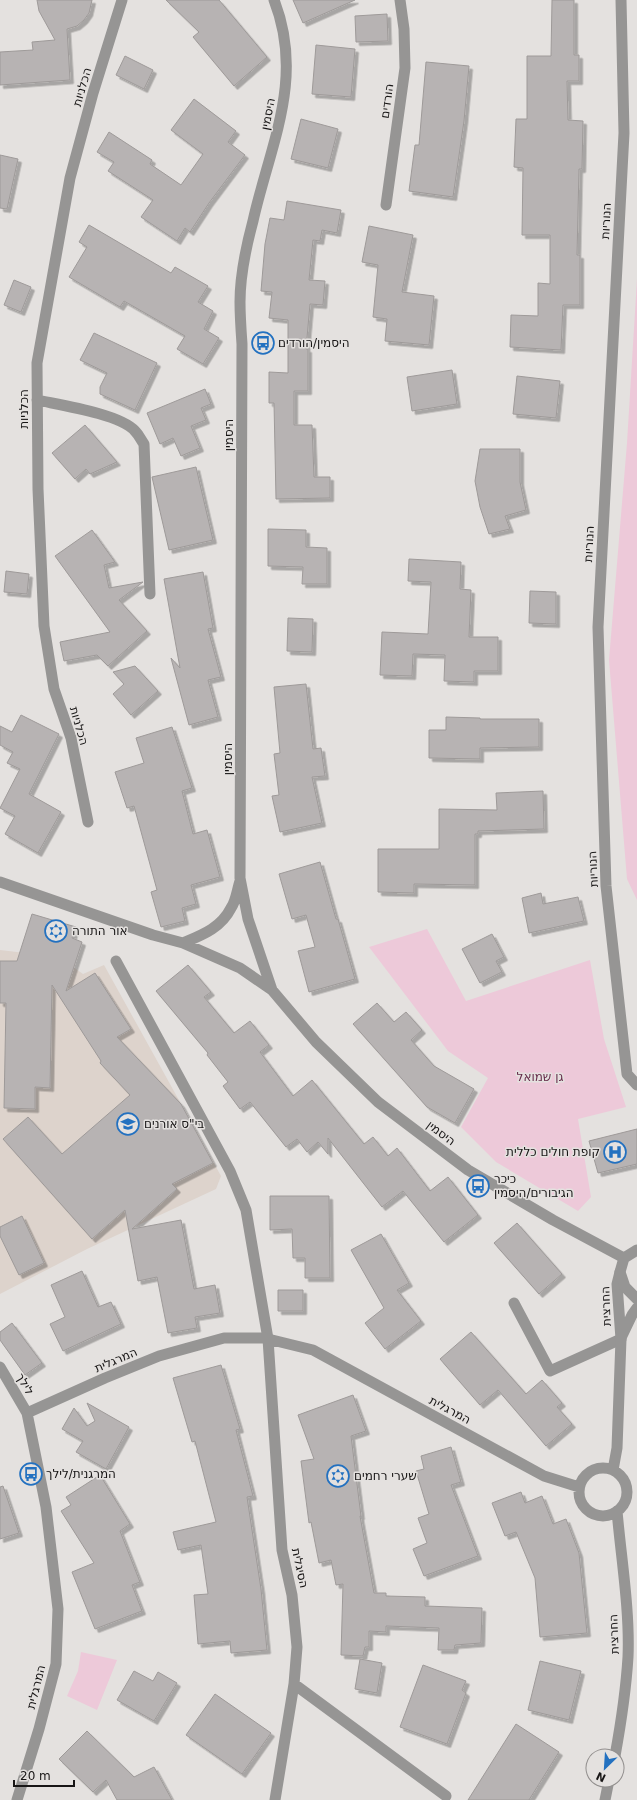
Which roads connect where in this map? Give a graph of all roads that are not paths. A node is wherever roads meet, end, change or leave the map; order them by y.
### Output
1 (122, 0) edge
2 (274, 0) edge
3 (400, 0) edge
4 (621, 0) edge
5 (386, 205) dead end
6 (37, 400) junction
7 (150, 594) dead end
8 (88, 822) dead end
9 (240, 878) junction
10 (0, 882) edge
11 (183, 943) junction
12 (116, 961) dead end
13 (272, 990) junction
14 (637, 1086) edge
15 (637, 1250) edge
16 (624, 1258) junction
17 (620, 1272) junction
18 (637, 1299) edge
19 (514, 1303) dead end
20 (637, 1308) edge
21 (268, 1339) junction
22 (621, 1339) junction
23 (0, 1367) edge
24 (27, 1413) junction
25 (614, 1470) junction
26 (579, 1487) junction
27 (617, 1511) junction
28 (294, 1684) junction
29 (616, 1748) edge
30 (607, 1788) edge
31 (446, 1796) dead end
32 (17, 1800) edge
33 (275, 1800) edge
34 (605, 1800) edge

1 - 6 street, הכלניות
2 - 9 street, היסמין
3 - 5 street, הורדים
4 - 14 street, הנוריות
6 - 7 street
6 - 8 street, הכלניות
9 - 11 street, היסמין
9 - 13 street, היסמין
10 - 11 street, היסמין
11 - 13 street, היסמין
12 - 21 street, הסיגלית
13 - 16 street, היסמין
15 - 16 street
16 - 17 street, החרצית
17 - 18 street
17 - 22 street, החרצית
19 - 22 street
20 - 22 street, החרצית
21 - 24 street, המרגלית
21 - 26 street, המרגלית
21 - 28 street, הסיגלית
22 - 25 street, החרצית
23 - 24 street, לילך
24 - 32 street, המרגלית
25 - 26 street
25 - 27 street
26 - 27 street
27 - 29 street, החרצית
28 - 31 street
28 - 33 street, הסיגלית
30 - 34 street

